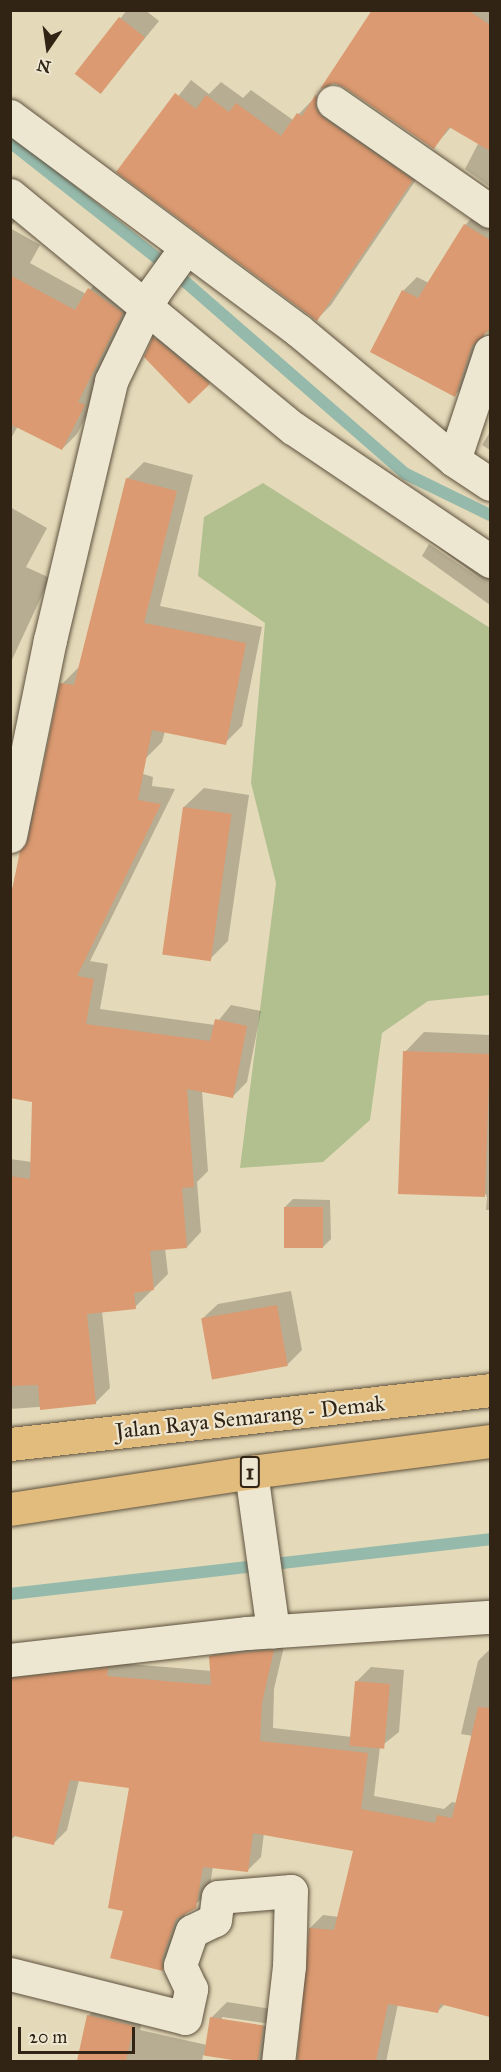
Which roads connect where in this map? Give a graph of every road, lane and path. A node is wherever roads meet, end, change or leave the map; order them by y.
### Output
1 (333, 102) dead end
2 (10, 116) edge
3 (10, 195) edge
4 (490, 211) edge
5 (185, 249) junction
6 (151, 301) junction
7 (490, 352) edge
8 (454, 459) junction
9 (490, 484) edge
10 (490, 561) edge
11 (20, 731) edge
12 (10, 836) edge
13 (490, 1390) edge
14 (490, 1441) edge
15 (10, 1444) edge
16 (251, 1472) junction
17 (10, 1509) edge
18 (490, 1617) edge
19 (273, 1631) junction
20 (10, 1660) edge
21 (10, 1974) edge
22 (278, 2061) edge

1 - 4 street
2 - 5 street
3 - 6 street
5 - 6 street
5 - 8 street
6 - 10 street
6 - 11 street
7 - 8 street
8 - 9 street
11 - 12 street
13 - 15 highway, Jalan Raya Semarang - Demak
14 - 16 highway, 1
16 - 17 highway, 1
16 - 19 street
18 - 19 street
19 - 20 street
21 - 22 street

